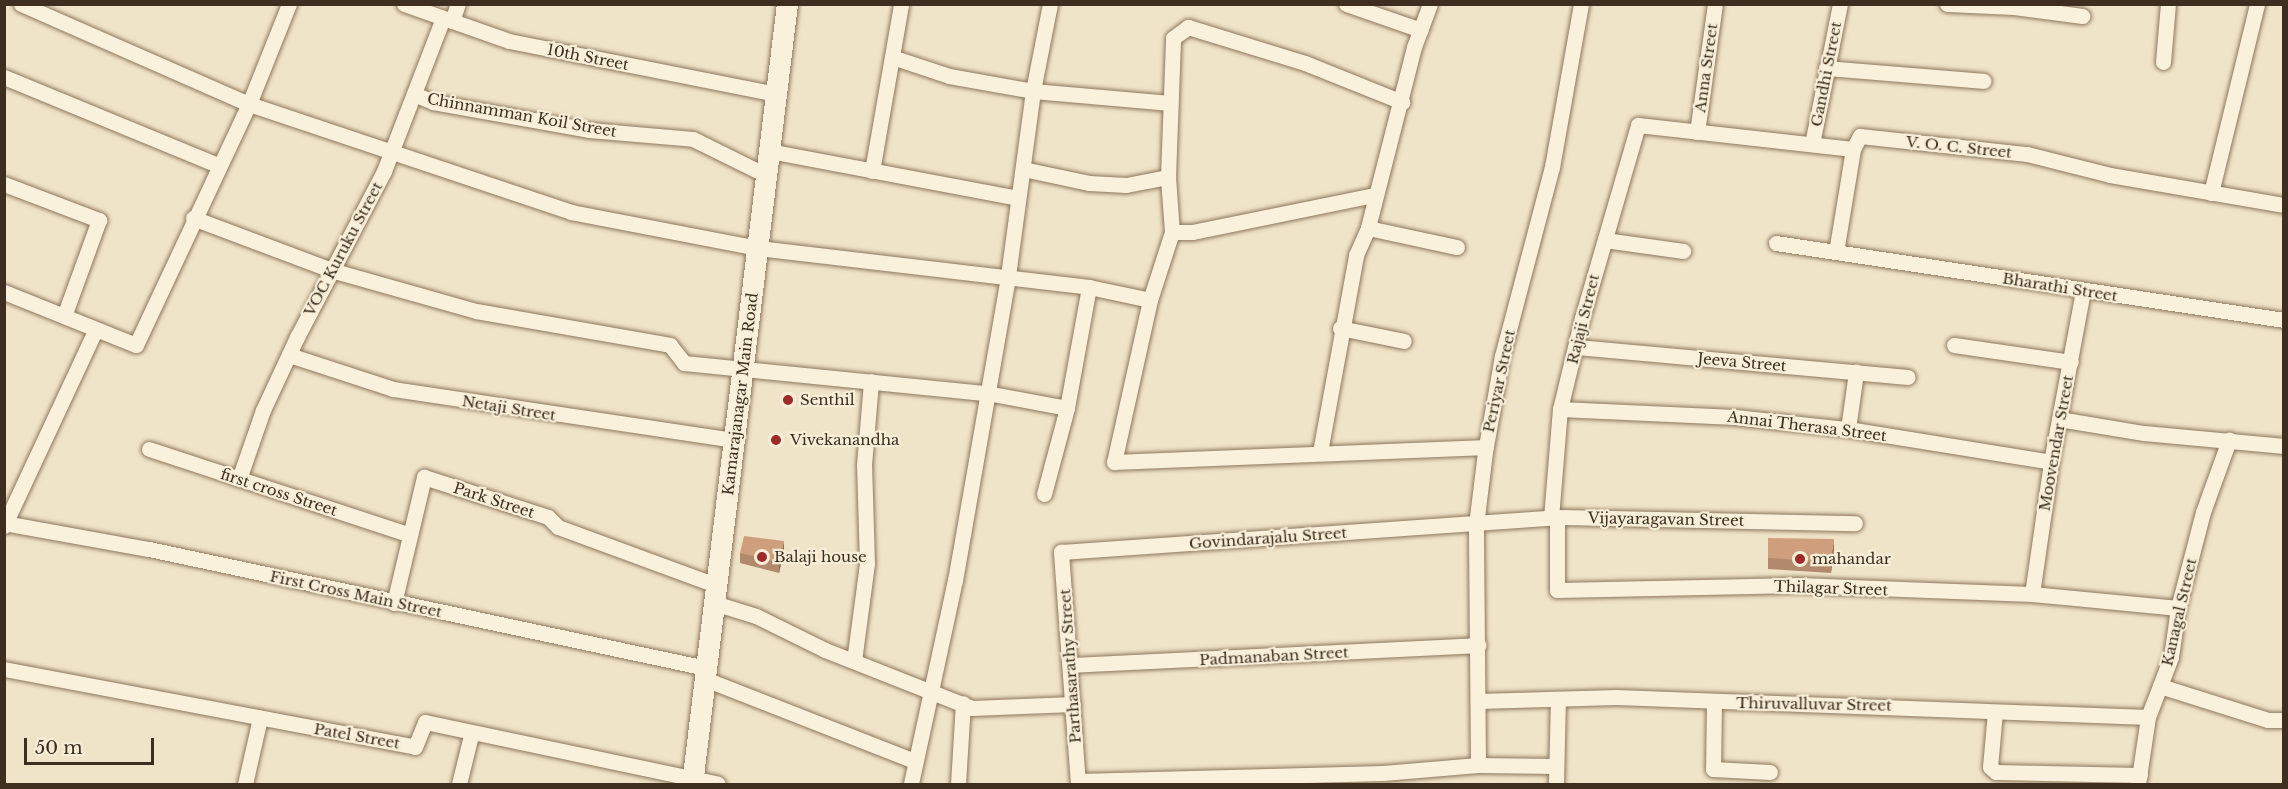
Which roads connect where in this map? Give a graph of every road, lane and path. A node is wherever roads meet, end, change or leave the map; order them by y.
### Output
1 (21, 4) edge
2 (289, 4) edge
3 (404, 4) edge
4 (458, 4) edge
5 (787, 4) edge
6 (902, 4) edge
7 (1050, 4) edge
8 (1346, 4) edge
9 (1430, 4) edge
10 (1581, 4) edge
11 (1715, 4) edge
12 (1840, 4) edge
13 (1947, 4) edge
14 (2168, 4) edge
15 (2257, 4) edge
16 (2014, 6) edge
17 (2082, 16) dead end
18 (447, 19) junction
19 (1421, 30) junction
20 (892, 57) junction
21 (2163, 62) dead end
22 (1826, 68) junction
23 (4, 77) edge
24 (1983, 81) dead end
25 (1033, 91) junction
26 (414, 94) junction
27 (777, 94) junction
28 (1402, 102) junction
29 (1170, 103) junction
30 (249, 104) junction
31 (1697, 132) junction
32 (1812, 144) junction
33 (1853, 149) junction
34 (769, 151) junction
35 (391, 154) junction
36 (218, 165) junction
37 (1023, 169) junction
38 (872, 171) junction
39 (766, 175) junction
40 (1168, 177) junction
41 (4, 184) edge
42 (2211, 192) junction
43 (1374, 195) junction
44 (1018, 198) junction
45 (2283, 206) edge
46 (193, 218) junction
47 (1368, 228) junction
48 (1172, 232) junction
49 (1605, 240) junction
50 (1776, 243) dead end
51 (1458, 247) dead end
52 (758, 248) junction
53 (1683, 251) dead end
54 (1836, 252) junction
55 (331, 270) junction
56 (1008, 277) junction
57 (1089, 287) junction
58 (2083, 291) junction
59 (4, 292) edge
60 (1150, 300) junction
61 (64, 316) junction
62 (2283, 320) edge
63 (1340, 328) junction
64 (96, 329) junction
65 (1404, 341) dead end
66 (1954, 345) dead end
67 (1577, 347) junction
68 (289, 355) junction
69 (2071, 362) junction
70 (743, 370) junction
71 (1856, 372) junction
72 (1908, 377) dead end
73 (871, 381) junction
74 (987, 393) junction
75 (1067, 408) junction
76 (1560, 409) junction
77 (2059, 419) junction
78 (1848, 429) junction
79 (734, 440) junction
80 (2229, 440) junction
81 (2283, 446) edge
82 (1486, 447) junction
83 (149, 449) dead end
84 (1320, 452) junction
85 (2051, 462) junction
86 (239, 479) junction
87 (1044, 494) dead end
88 (1554, 517) junction
89 (1855, 523) dead end
90 (5, 524) edge
91 (1476, 525) junction
92 (410, 535) junction
93 (1061, 552) joint
94 (715, 594) junction
95 (2032, 594) junction
96 (394, 603) junction
97 (2178, 608) junction
98 (1479, 645) junction
99 (854, 661) junction
100 (1070, 665) junction
101 (4, 669) edge
102 (706, 673) junction
103 (2160, 686) junction
104 (929, 692) junction
105 (1558, 699) junction
106 (1479, 701) junction
107 (1714, 701) junction
108 (963, 703) junction
109 (1073, 704) junction
110 (1995, 712) junction
111 (2148, 717) junction
112 (260, 718) junction
113 (2283, 720) edge
114 (471, 735) junction
115 (914, 761) junction
116 (1478, 765) junction
117 (1556, 766) junction
118 (1770, 772) dead end
119 (1992, 778) edge
120 (1383, 779) edge
121 (2139, 780) edge
122 (692, 782) edge
123 (1078, 783) edge
124 (245, 784) edge
125 (459, 784) edge
126 (718, 784) edge
127 (910, 784) edge
128 (958, 784) edge
129 (1556, 784) edge

1 - 30 street
2 - 30 street
3 - 18 street, 10th Street
4 - 18 street, VOC Kuruku Street
5 - 27 main road, Kamarajanagar Main Road
6 - 20 street
7 - 25 street
8 - 19 street
9 - 19 street
10 - 82 street, Periyar Street
11 - 31 street, Anna Street
12 - 22 street, Gandhi Street
13 - 16 street
14 - 21 street
15 - 42 street
16 - 17 street
18 - 26 street, VOC Kuruku Street
18 - 27 street, 10th Street
19 - 28 street
20 - 25 street
20 - 38 street
22 - 24 street
22 - 32 street, Gandhi Street
23 - 36 street
25 - 29 street
25 - 37 street
26 - 35 street, VOC Kuruku Street
26 - 39 street, Chinnamman Koil Street
27 - 34 main road, Kamarajanagar Main Road
28 - 29 street
28 - 43 street
29 - 40 street
30 - 35 street
30 - 36 street
31 - 32 street
31 - 49 street, Rajaji Street
32 - 33 street
33 - 42 street, V. O. C. Street
33 - 54 street
34 - 38 street
34 - 39 main road, Kamarajanagar Main Road
35 - 52 street
35 - 55 street, VOC Kuruku Street
36 - 46 street
37 - 40 street
37 - 44 street
38 - 44 street
39 - 52 main road, Kamarajanagar Main Road
40 - 48 street
41 - 61 street
42 - 45 street, V. O. C. Street
43 - 47 street
43 - 48 street
44 - 56 street
46 - 55 street
46 - 64 street
47 - 51 street
47 - 63 street
48 - 60 street
49 - 53 street
49 - 67 street, Rajaji Street
50 - 54 street, Bharathi Street
52 - 56 street
52 - 70 main road, Kamarajanagar Main Road
54 - 58 street, Bharathi Street
55 - 68 street, VOC Kuruku Street
55 - 70 street
56 - 57 street
56 - 74 street
57 - 60 street
57 - 75 street
58 - 62 street, Bharathi Street
58 - 69 street, Moovendar Street
59 - 61 street
60 - 84 street
61 - 64 street
63 - 65 street
63 - 84 street
64 - 90 street
66 - 69 street
67 - 71 street, Jeeva Street
67 - 76 street, Rajaji Street
68 - 79 street, Netaji Street
68 - 86 street, VOC Kuruku Street
69 - 77 street, Moovendar Street
70 - 73 street
70 - 79 main road, Kamarajanagar Main Road
71 - 72 street, Jeeva Street
71 - 78 street
73 - 74 street
73 - 99 street
74 - 75 street
74 - 104 street
75 - 87 street
76 - 78 street, Annai Therasa Street
76 - 88 street, Rajaji Street
77 - 80 street
77 - 85 street, Moovendar Street
78 - 85 street, Annai Therasa Street
79 - 94 main road, Kamarajanagar Main Road
80 - 81 street
80 - 97 street, Kanagal Street
82 - 84 street
82 - 91 street, Periyar Street
83 - 86 street, first cross Street
85 - 95 street, Moovendar Street
86 - 92 street, first cross Street
88 - 89 street, Vijayaragavan Street
88 - 91 street, Vijayaragavan Street
88 - 95 street, Thilagar Street
90 - 96 street, First Cross Main Street
91 - 93 street, Govindarajalu Street
91 - 98 street, Periyar Street
92 - 94 street, Park Street
92 - 96 street, Park Street
93 - 100 street, Parthasarathy Street
94 - 99 street
94 - 102 main road, Kamarajanagar Main Road
95 - 97 street, Thilagar Street
96 - 102 street, First Cross Main Street
97 - 103 street, Kanagal Street
98 - 100 street, Padmanaban Street
98 - 106 street, Periyar Street
99 - 104 street
100 - 109 street, Parthasarathy Street
101 - 112 street, Patel Street
102 - 115 street, First Cross Main Street
102 - 122 main road, Kamarajanagar Main Road
103 - 111 street, Kanagal Street
103 - 113 street
104 - 108 street
104 - 115 street
105 - 106 street, Thiruvalluvar Street
105 - 107 street, Thiruvalluvar Street
105 - 117 street
106 - 116 street, Periyar Street
107 - 110 street, Thiruvalluvar Street
107 - 118 street
108 - 109 street
108 - 128 street
109 - 123 street, Parthasarathy Street
110 - 111 street, Thiruvalluvar Street
110 - 119 street
111 - 121 street, Kanagal Street
112 - 114 street, Patel Street
112 - 124 street
114 - 122 street, Patel Street
114 - 125 street
115 - 127 street
116 - 117 street
116 - 120 street
117 - 129 street
119 - 121 street
120 - 123 street
122 - 126 street

